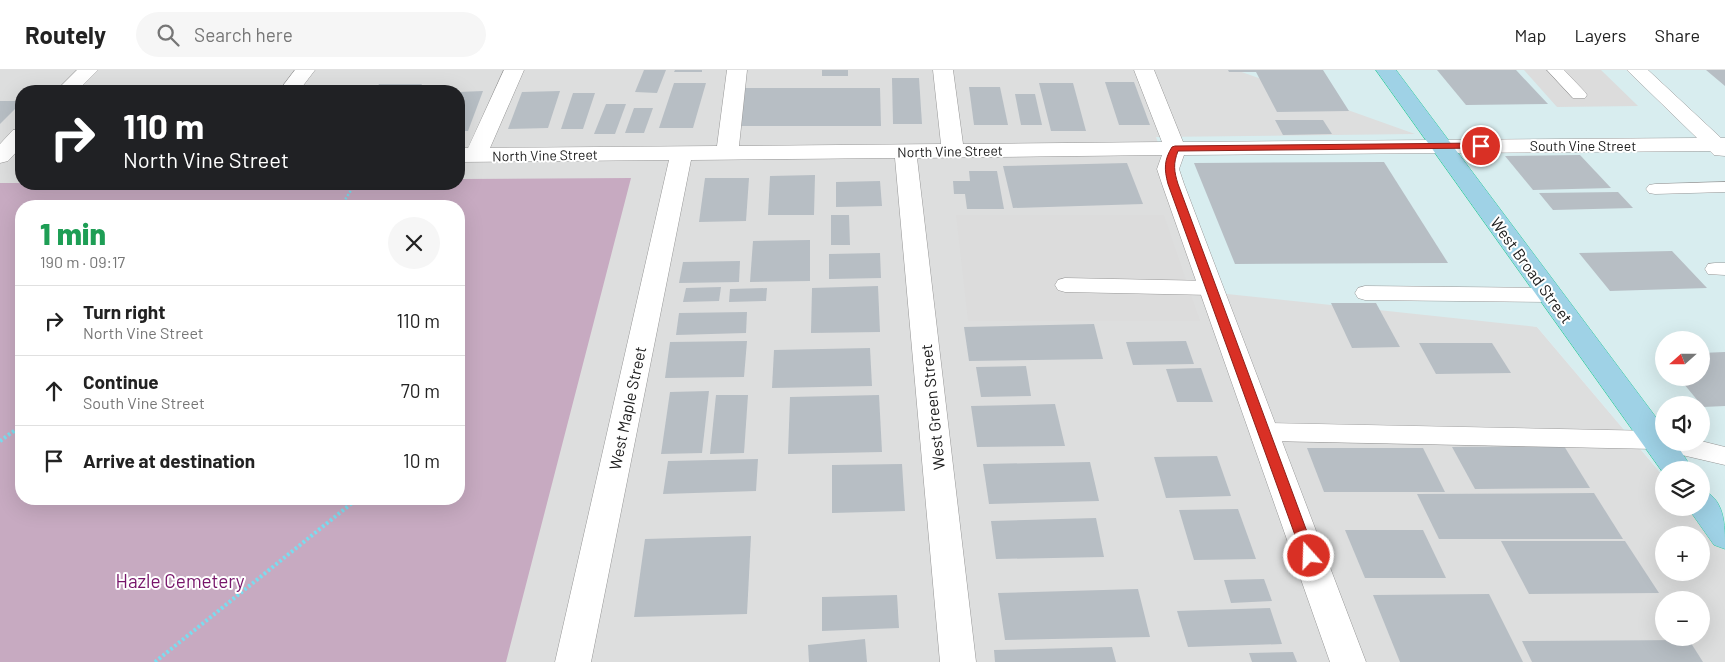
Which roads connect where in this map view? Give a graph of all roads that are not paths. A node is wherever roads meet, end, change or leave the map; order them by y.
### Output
1 (88, 70) edge
2 (305, 70) edge
3 (514, 70) edge
4 (737, 70) edge
5 (943, 70) edge
6 (1144, 70) edge
7 (1386, 70) edge
8 (1555, 70) edge
9 (1637, 70) edge
10 (72, 85) edge
11 (294, 85) edge
12 (1578, 95) dead end
13 (15, 142) edge
14 (1441, 146) junction
15 (1722, 147) edge
16 (1175, 148) junction
17 (905, 151) junction
18 (953, 151) junction
19 (681, 153) junction
20 (727, 153) junction
21 (467, 155) edge
22 (0, 158) edge
23 (15, 159) edge
24 (1725, 188) edge
25 (1655, 189) dead end
26 (1065, 285) dead end
27 (1212, 288) junction
28 (1365, 294) dead end
29 (1550, 294) junction
30 (1264, 432) junction
31 (1655, 432) edge
32 (1655, 441) edge
33 (1704, 451) edge
34 (1725, 456) edge
35 (1710, 514) edge
36 (1725, 535) edge
37 (573, 662) edge
38 (958, 662) edge
39 (1348, 662) edge

1 - 10 street
2 - 11 street
3 - 21 street
4 - 20 street
5 - 18 street
6 - 16 street
7 - 14 highway, West Broad Street
8 - 12 lane
9 - 15 street
13 - 22 street
14 - 15 street, South Vine Street
14 - 16 street, North Vine Street
14 - 29 highway, West Broad Street
16 - 18 street, North Vine Street
16 - 27 street
17 - 18 street, North Vine Street
17 - 20 street, North Vine Street
17 - 38 street, West Green Street
19 - 20 street, North Vine Street
19 - 21 street, North Vine Street
19 - 37 street, West Maple Street
22 - 23 street
24 - 25 lane
26 - 27 lane
27 - 30 street
28 - 29 lane
29 - 31 highway, West Broad Street
30 - 32 lane
30 - 39 street
33 - 34 lane
35 - 36 highway

